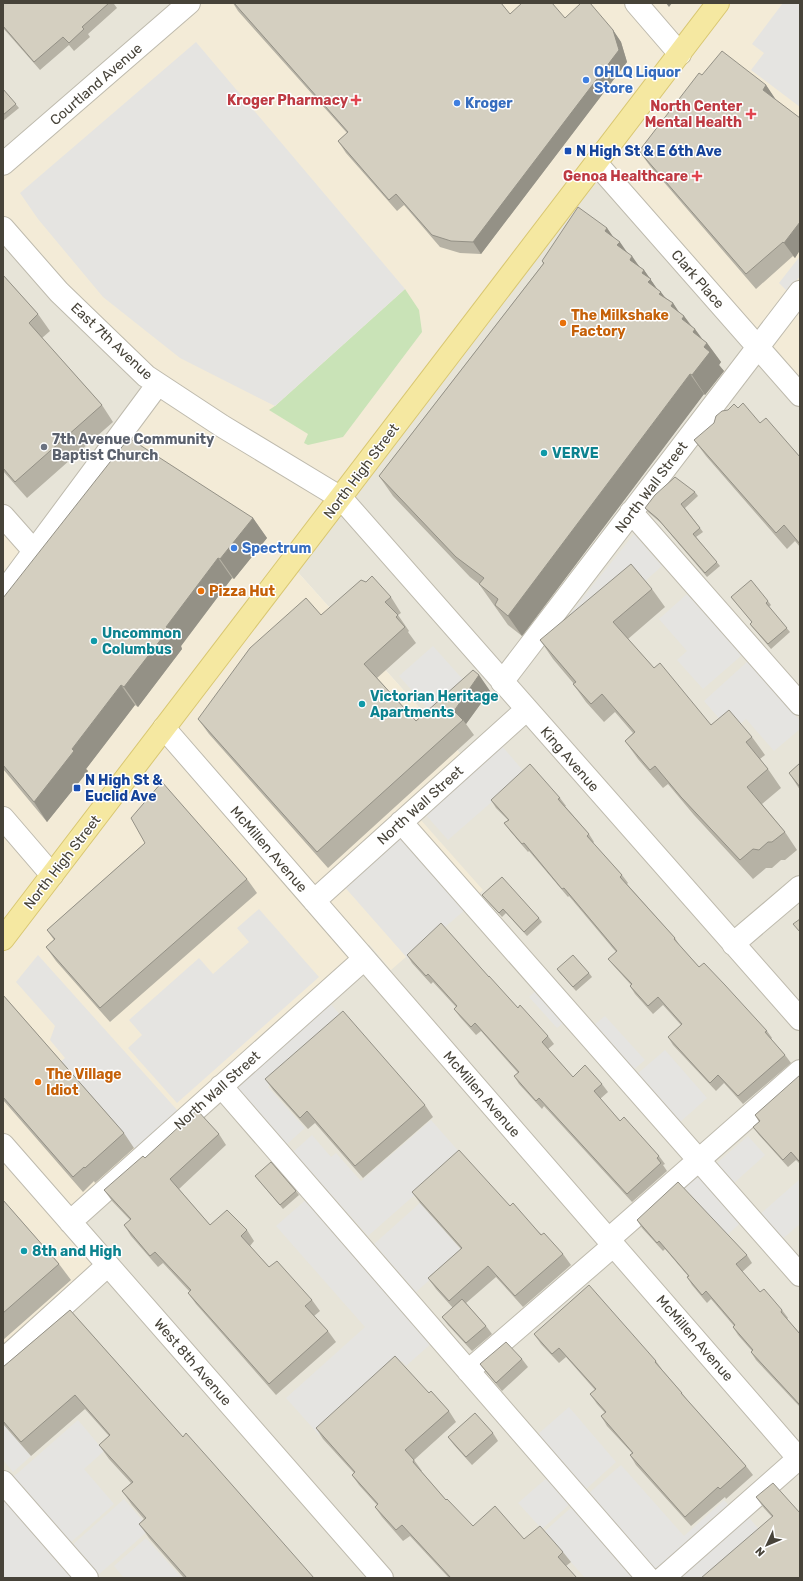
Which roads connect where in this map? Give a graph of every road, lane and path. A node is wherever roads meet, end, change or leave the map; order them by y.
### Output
1 (189, 3) edge
2 (636, 3) edge
3 (718, 3) edge
4 (680, 54) junction
5 (596, 163) junction
6 (3, 164) edge
7 (3, 228) edge
8 (800, 292) edge
9 (758, 347) junction
10 (158, 384) junction
11 (800, 395) edge
12 (340, 498) junction
13 (632, 512) junction
14 (3, 516) edge
15 (34, 551) junction
16 (3, 593) edge
17 (502, 682) junction
18 (800, 704) edge
19 (527, 709) junction
20 (164, 728) junction
21 (3, 818) edge
22 (401, 822) junction
23 (52, 875) junction
24 (800, 887) edge
25 (314, 901) junction
26 (3, 939) edge
27 (733, 944) junction
28 (364, 959) junction
29 (800, 1019) edge
30 (800, 1070) edge
31 (222, 1086) junction
32 (3, 1145) edge
33 (699, 1160) junction
34 (70, 1222) junction
35 (612, 1242) junction
36 (108, 1266) junction
37 (800, 1275) edge
38 (3, 1360) edge
39 (468, 1371) junction
40 (799, 1459) edge
41 (3, 1482) edge
42 (87, 1578) edge
43 (382, 1578) edge
44 (648, 1578) edge
45 (663, 1578) edge

1 - 6 street, Courtland Avenue
2 - 4 street
3 - 4 main road, North High Street
4 - 5 main road, North High Street
5 - 9 street, Clark Place
5 - 12 main road, North High Street
7 - 10 street, East 7th Avenue
8 - 9 street, North Wall Street
9 - 11 street, Clark Place
9 - 13 street, North Wall Street
10 - 12 street, East 7th Avenue
10 - 15 street
12 - 17 street, King Avenue
12 - 20 main road, North High Street
13 - 17 street, North Wall Street
13 - 18 street
14 - 15 street
15 - 16 street
17 - 19 street, King Avenue
19 - 22 street, North Wall Street
19 - 27 street, King Avenue
20 - 23 main road, North High Street
20 - 25 street, McMillen Avenue
21 - 23 street
22 - 25 street, North Wall Street
22 - 33 street
23 - 26 main road, North High Street
24 - 27 street
25 - 28 street, McMillen Avenue
27 - 29 street, King Avenue
28 - 31 street, North Wall Street
28 - 35 street, McMillen Avenue
30 - 33 street
31 - 34 street, North Wall Street
31 - 39 street
32 - 34 street, West 8th Avenue
33 - 35 street
33 - 37 street
34 - 36 street, West 8th Avenue
35 - 39 street
35 - 40 street, McMillen Avenue
36 - 38 street
36 - 43 street, West 8th Avenue
39 - 44 street
40 - 45 street
41 - 42 street

